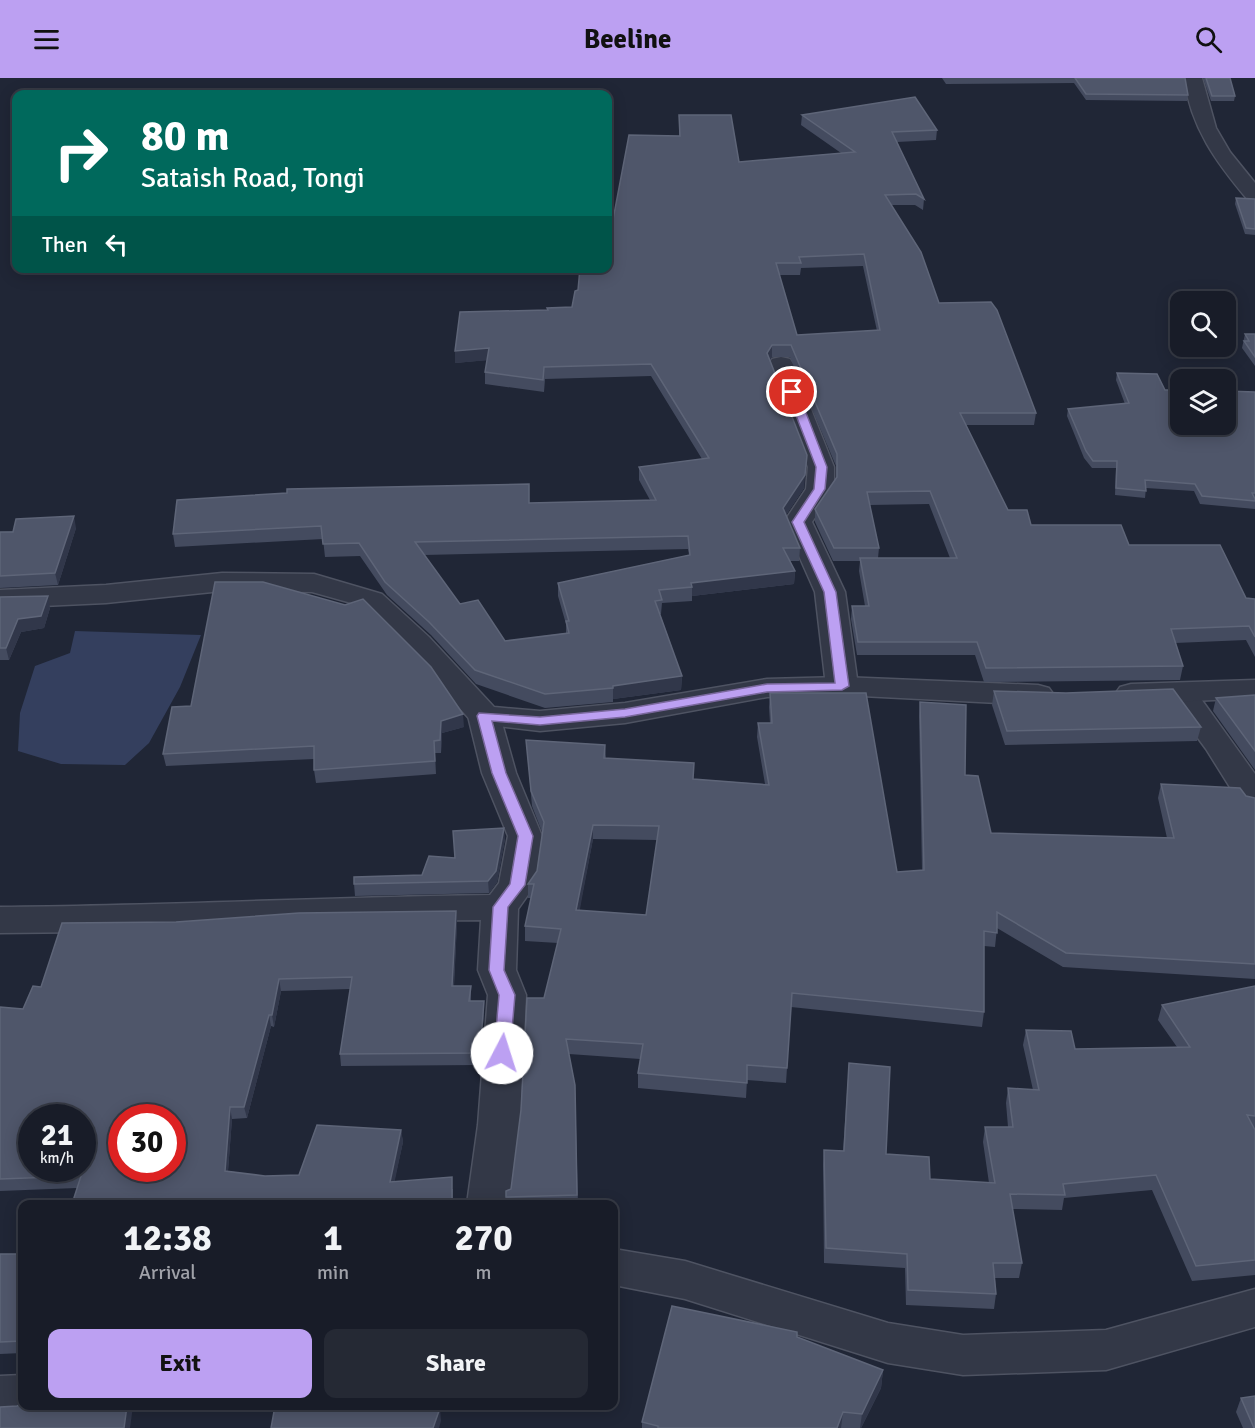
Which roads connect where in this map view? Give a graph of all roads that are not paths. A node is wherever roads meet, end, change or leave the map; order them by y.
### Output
1 (1193, 78) edge
2 (1255, 196) edge
3 (781, 364) edge
4 (0, 599) edge
5 (842, 686) junction
6 (1255, 689) edge
7 (1180, 692) junction
8 (1098, 694) edge
9 (1063, 695) edge
10 (484, 716) junction
11 (1255, 800) edge
12 (500, 907) junction
13 (0, 920) edge
14 (490, 1200) edge
15 (618, 1268) edge
16 (1255, 1308) edge
17 (18, 1396) edge
18 (0, 1398) edge

1 - 2 street
3 - 5 street
4 - 10 street
5 - 9 street
5 - 10 street
6 - 7 street
7 - 8 street
7 - 11 street
10 - 12 street
12 - 13 street
12 - 14 street
15 - 16 street
17 - 18 street

